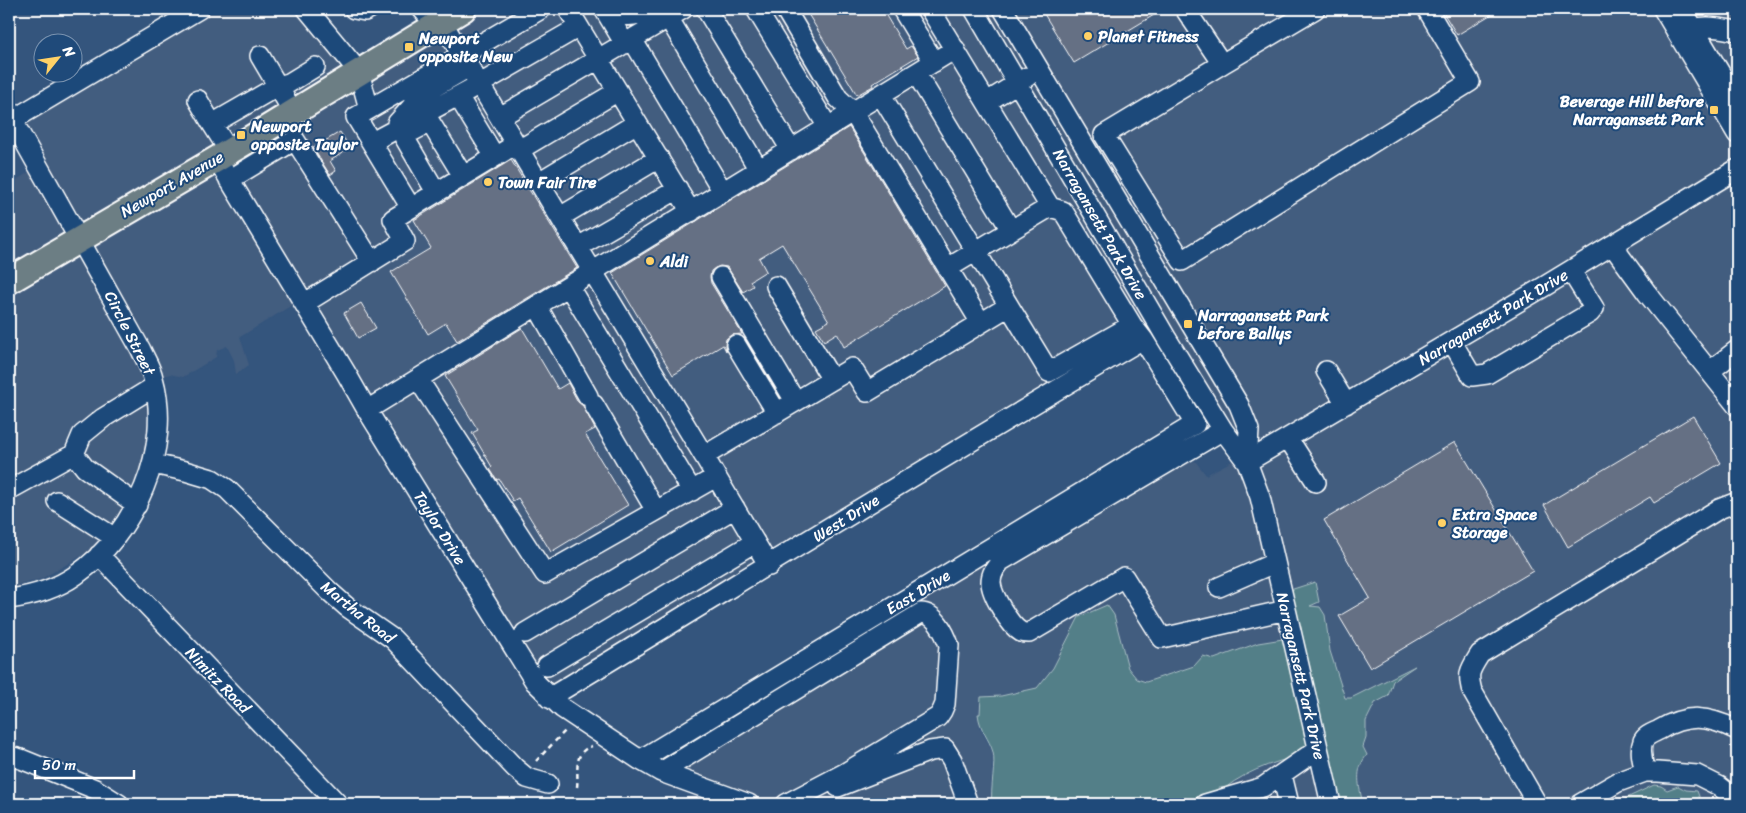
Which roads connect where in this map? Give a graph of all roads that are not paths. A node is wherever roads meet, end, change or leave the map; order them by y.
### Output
1 (199, 9) edge
2 (308, 9) edge
3 (354, 9) edge
4 (369, 9) edge
5 (463, 9) edge
6 (541, 9) edge
7 (568, 9) edge
8 (604, 9) edge
9 (616, 9) edge
10 (706, 9) edge
11 (756, 9) edge
12 (785, 9) edge
13 (902, 9) edge
14 (930, 9) edge
15 (974, 9) edge
16 (1003, 9) edge
17 (1185, 9) edge
18 (1315, 9) edge
19 (1427, 9) edge
20 (1663, 9) edge
21 (1682, 9) edge
22 (675, 13) edge
23 (648, 16) edge
24 (433, 19) edge
25 (579, 27) junction
26 (1737, 31) edge
27 (1686, 32) junction
28 (628, 42) junction
29 (955, 49) junction
30 (260, 56) dead end
31 (599, 59) junction
32 (466, 61) junction
33 (934, 62) junction
34 (1222, 64) junction
35 (315, 67) dead end
36 (1039, 70) junction
37 (359, 72) junction
38 (916, 73) junction
39 (1018, 83) junction
40 (480, 84) junction
41 (278, 86) junction
42 (618, 91) junction
43 (881, 95) junction
44 (458, 96) junction
45 (198, 100) dead end
46 (1737, 101) edge
47 (987, 102) junction
48 (369, 109) junction
49 (293, 112) junction
50 (854, 112) junction
51 (500, 117) junction
52 (10, 118) edge
53 (637, 123) junction
54 (212, 124) junction
55 (828, 127) junction
56 (1737, 134) edge
57 (1104, 135) junction
58 (385, 141) junction
59 (518, 147) junction
60 (1084, 147) junction
61 (791, 150) junction
62 (495, 157) junction
63 (659, 158) junction
64 (225, 163) junction
65 (759, 170) junction
66 (1737, 170) edge
67 (463, 176) junction
68 (539, 182) junction
69 (678, 189) junction
70 (436, 192) junction
71 (723, 192) junction
72 (1050, 207) junction
73 (410, 208) junction
74 (691, 212) junction
75 (560, 217) junction
76 (1011, 230) junction
77 (80, 238) junction
78 (1612, 245) junction
79 (578, 248) junction
80 (976, 251) junction
81 (372, 262) junction
82 (948, 268) junction
83 (1571, 271) junction
84 (593, 272) junction
85 (721, 277) dead end
86 (9, 282) edge
87 (569, 286) junction
88 (776, 286) dead end
89 (305, 303) junction
90 (537, 306) junction
91 (1009, 306) junction
92 (981, 323) junction
93 (1137, 332) junction
94 (1452, 342) junction
95 (736, 345) dead end
96 (1737, 350) edge
97 (1326, 371) dead end
98 (1710, 371) junction
99 (418, 379) junction
100 (832, 380) junction
101 (155, 386) junction
102 (795, 401) junction
103 (1346, 404) junction
104 (1737, 406) edge
105 (367, 410) junction
106 (777, 412) junction
107 (1223, 430) junction
108 (1288, 438) junction
109 (74, 454) junction
110 (704, 456) junction
111 (1247, 462) junction
112 (153, 464) junction
113 (716, 477) junction
114 (1316, 482) dead end
115 (9, 490) edge
116 (692, 491) junction
117 (57, 501) dead end
118 (1737, 502) edge
119 (137, 504) junction
120 (735, 508) junction
121 (656, 511) junction
122 (115, 538) junction
123 (755, 542) junction
124 (99, 555) junction
125 (1274, 562) junction
126 (769, 566) junction
127 (1219, 587) dead end
128 (9, 599) edge
129 (1286, 610) junction
130 (525, 633) dead end
131 (547, 666) dead end
132 (549, 698) junction
133 (1737, 730) edge
134 (1318, 749) junction
135 (9, 756) edge
136 (640, 760) junction
137 (661, 772) junction
138 (1645, 772) junction
139 (1282, 775) junction
140 (548, 784) dead end
141 (1737, 800) edge
142 (119, 804) edge
143 (338, 804) edge
144 (749, 804) edge
145 (786, 804) edge
146 (797, 804) edge
147 (968, 804) edge
148 (1205, 804) edge
149 (1289, 804) edge
150 (1331, 804) edge
151 (1536, 804) edge
152 (1580, 804) edge

1 - 52 street
2 - 37 street
3 - 4 street
5 - 24 main road, Newport Avenue
6 - 32 street
7 - 25 street
8 - 28 street
9 - 23 street
10 - 61 street
11 - 55 street
12 - 50 street
13 - 33 street
14 - 29 street
15 - 39 street, Narragansett Park Drive
16 - 36 street, Narragansett Park Drive
17 - 34 street
18 - 34 street
19 - 57 street
20 - 27 street
21 - 27 street
22 - 23 street
22 - 65 street
23 - 28 street
24 - 32 street
24 - 37 main road, Newport Avenue
25 - 31 street
25 - 40 street
26 - 27 street
27 - 46 street
27 - 56 street
28 - 31 street
28 - 71 street
29 - 33 street
29 - 47 street
30 - 41 street
31 - 42 street
31 - 51 street
32 - 40 street
32 - 48 street
32 - 58 street
33 - 38 street
34 - 57 street
35 - 41 street
36 - 39 street
36 - 60 street, Narragansett Park Drive
37 - 48 street
37 - 49 main road, Newport Avenue
38 - 43 street
38 - 76 street
39 - 47 street
39 - 107 street, Narragansett Park Drive
40 - 44 street
40 - 51 street
41 - 49 street
41 - 54 street
42 - 53 street
42 - 59 street
43 - 50 street
43 - 80 street
44 - 58 street
44 - 62 street
45 - 54 street, Taylor Drive
47 - 72 street
48 - 58 street
49 - 64 main road, Newport Avenue
50 - 55 street
50 - 82 street
51 - 59 street
52 - 77 street, Circle Street
53 - 63 street
53 - 68 street
54 - 64 street, Taylor Drive
55 - 61 street
57 - 60 street
58 - 67 street
58 - 70 street
58 - 73 street
59 - 62 street
59 - 68 street
60 - 111 street, Narragansett Park Drive
61 - 65 street
62 - 67 street
63 - 69 street
63 - 75 street
64 - 77 main road, Newport Avenue
64 - 81 street
64 - 89 street, Taylor Drive
65 - 71 street
66 - 78 street, Narragansett Park Drive
67 - 70 street
68 - 75 street
69 - 74 street
69 - 79 street
70 - 73 street
71 - 74 street
72 - 76 street
72 - 93 street
73 - 81 street
74 - 84 street
75 - 79 street
76 - 80 street
77 - 86 main road, Newport Avenue
77 - 101 street, Circle Street
78 - 83 street, Narragansett Park Drive
78 - 98 street
79 - 84 street
80 - 82 street
80 - 91 street
81 - 89 street
82 - 92 street
83 - 94 street, Narragansett Park Drive
83 - 94 street
84 - 87 street
84 - 110 street
85 - 102 street
87 - 90 street
87 - 116 street
88 - 100 street
89 - 105 street, Taylor Drive
90 - 99 street
90 - 121 street
91 - 92 street
91 - 93 street
92 - 100 street
93 - 126 street, West Drive
93 - 136 street, East Drive
94 - 103 street, Narragansett Park Drive
95 - 106 street
96 - 98 street
97 - 103 street
98 - 104 street
99 - 105 street
99 - 121 street
100 - 102 street
101 - 109 street
101 - 112 street, Circle Street
102 - 106 street
103 - 108 street, Narragansett Park Drive
105 - 132 street, Taylor Drive
106 - 110 street
107 - 111 street, Narragansett Park Drive
107 - 129 street
108 - 111 street, Narragansett Park Drive
108 - 114 street
109 - 115 street
109 - 119 street
110 - 113 street
111 - 125 street, Narragansett Park Drive
112 - 119 street, Circle Street
112 - 140 street, Martha Road
113 - 116 street
113 - 120 street
116 - 121 street
117 - 122 street
118 - 151 street
119 - 122 street, Circle Street
120 - 123 street
120 - 130 street
122 - 124 street, Circle Street
123 - 126 street
123 - 131 street
124 - 128 street, Circle Street
124 - 143 street, Nimitz Road
125 - 127 street
125 - 129 street, Narragansett Park Drive
126 - 132 street, West Drive
129 - 134 street, Narragansett Park Drive
132 - 136 street, Taylor Drive
133 - 138 street
134 - 139 street
134 - 150 street, Narragansett Park Drive
135 - 142 street
136 - 137 street, Taylor Drive
137 - 144 street, Taylor Drive
137 - 145 street
138 - 141 street
138 - 152 street
139 - 148 street
139 - 149 street
146 - 147 street

